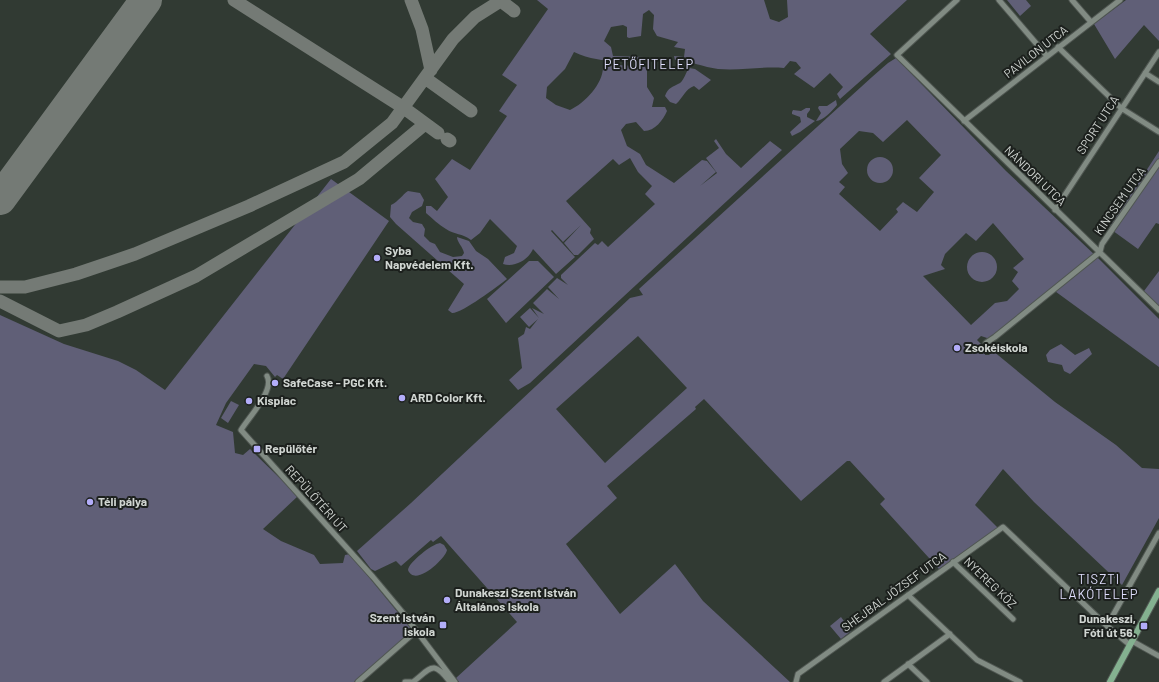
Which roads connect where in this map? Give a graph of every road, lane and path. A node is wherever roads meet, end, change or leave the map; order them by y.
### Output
1 (957, 0) edge
2 (999, 0) edge
3 (1072, 0) edge
4 (1120, 0) edge
5 (1091, 22) junction
6 (1058, 47) junction
7 (1159, 52) edge
8 (1047, 56) junction
9 (1145, 73) junction
10 (1159, 82) edge
11 (1121, 108) junction
12 (964, 121) junction
13 (1159, 132) edge
14 (1159, 162) edge
15 (1055, 210) junction
16 (1100, 252) junction
17 (1159, 310) edge
18 (986, 343) dead end
19 (266, 376) dead end
20 (1159, 532) edge
21 (953, 562) junction
22 (1159, 591) edge
23 (908, 595) junction
24 (1013, 619) dead end
25 (1107, 626) junction
26 (416, 631) junction
27 (950, 634) junction
28 (408, 638) junction
29 (423, 640) junction
30 (1131, 643) junction
31 (1159, 656) edge
32 (908, 664) junction
33 (358, 682) edge
34 (405, 682) edge
35 (412, 682) edge
36 (450, 682) edge
37 (455, 682) edge
38 (796, 682) edge
39 (884, 682) edge
40 (927, 682) edge
41 (1020, 682) edge
42 (1110, 682) edge

1 - 12 street, NÁNDORI UTCA
2 - 8 street
3 - 5 street
4 - 5 street, PAVILON UTCA
5 - 6 street, PAVILON UTCA
6 - 8 street, PAVILON UTCA
6 - 11 street
7 - 9 street, SPORT UTCA
8 - 12 street, PAVILON UTCA
9 - 10 street
9 - 11 street, SPORT UTCA
11 - 13 street
11 - 15 street, SPORT UTCA
12 - 15 street, NÁNDORI UTCA
14 - 16 street, KINCSEM UTCA
15 - 16 street, NÁNDORI UTCA
16 - 17 street, NÁNDORI UTCA
16 - 18 street
19 - 26 street, REPÜLŐTÉRI ÚT
20 - 25 street
21 - 23 street, SHEJBAL JÓZSEF UTCA
21 - 24 street, NYEREG KÖZ
21 - 25 street, SHEJBAL JÓZSEF UTCA
22 - 30 main road
23 - 27 street
23 - 38 street, SHEJBAL JÓZSEF UTCA
25 - 30 street
26 - 28 street
26 - 29 street, REPÜLŐTÉRI ÚT
27 - 32 street
27 - 41 street
28 - 29 street
28 - 33 street
29 - 37 street, REPÜLŐTÉRI ÚT
30 - 31 street
30 - 42 main road
32 - 39 street
32 - 40 street
34 - 35 street
35 - 36 street

